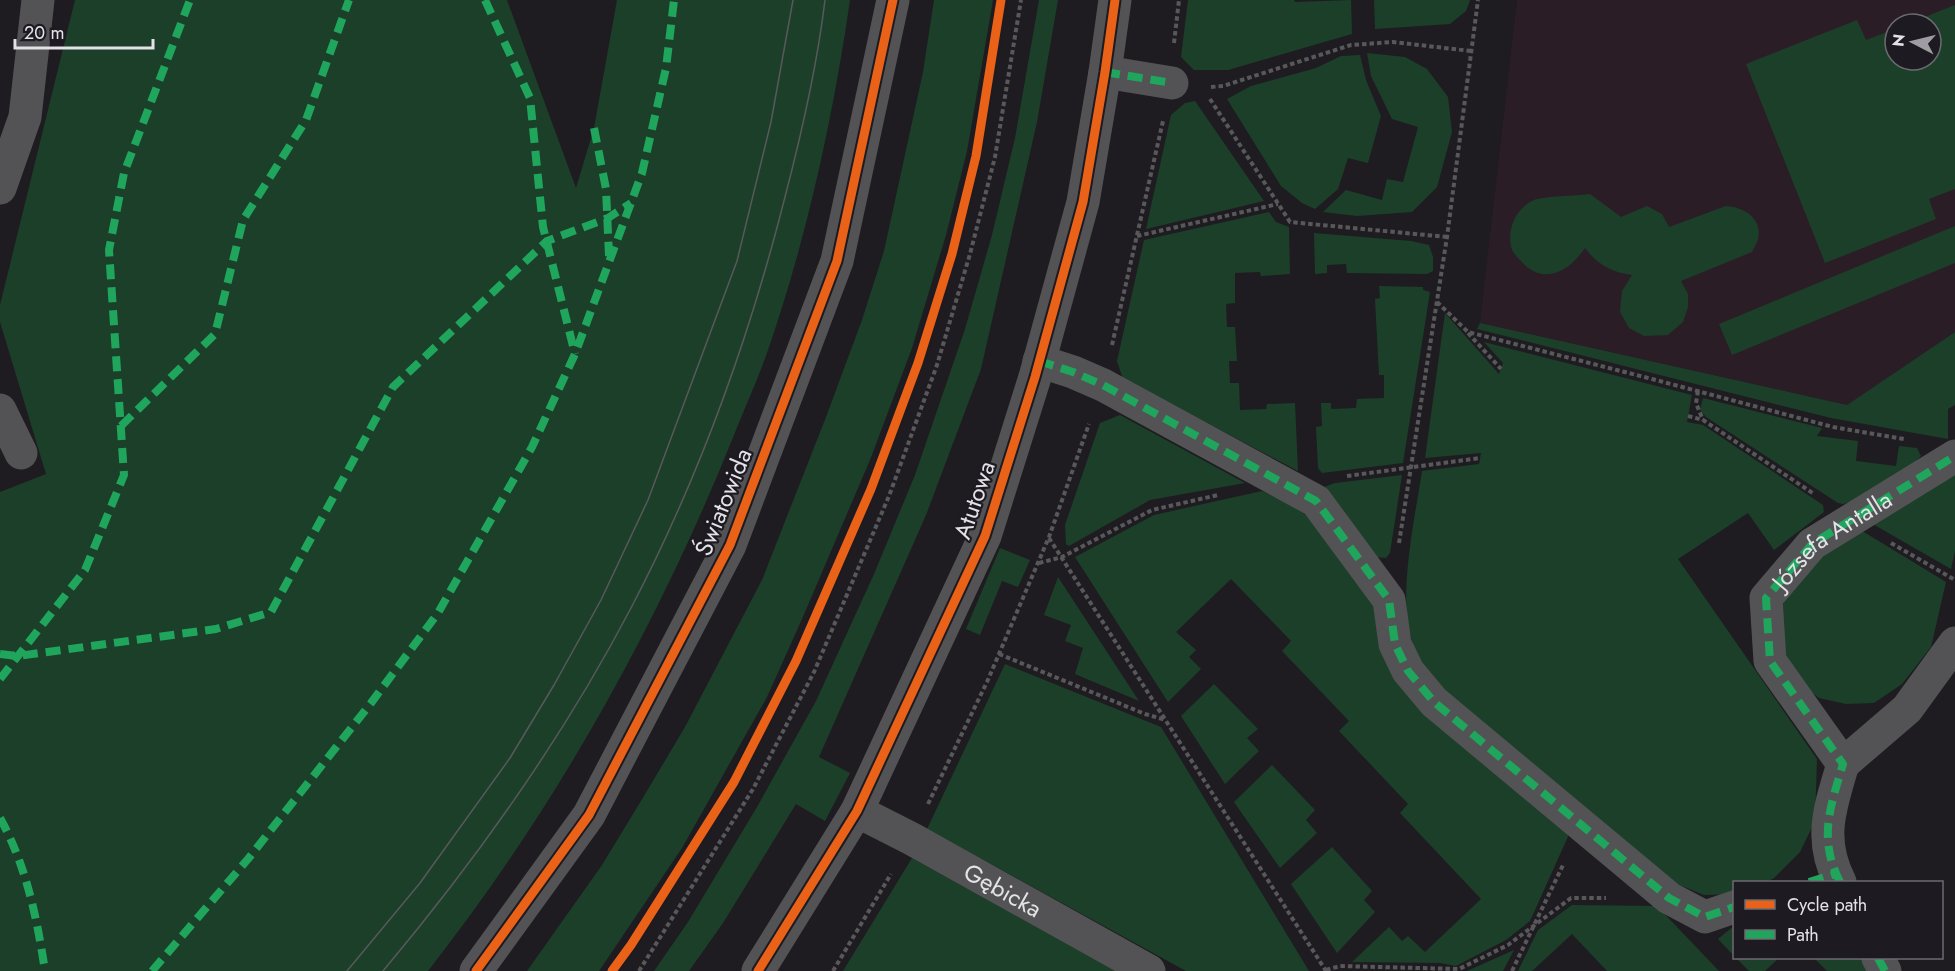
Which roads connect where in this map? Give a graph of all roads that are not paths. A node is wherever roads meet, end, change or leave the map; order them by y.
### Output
1 (38, 0) edge
2 (893, 0) edge
3 (1115, 0) edge
4 (1105, 72) junction
5 (1188, 86) road end
6 (0, 188) edge
7 (1040, 361) junction
8 (0, 410) edge
9 (21, 453) dead end
10 (1955, 456) edge
11 (1955, 643) edge
12 (1843, 764) junction
13 (857, 811) junction
14 (1828, 880) edge
15 (1733, 908) edge
16 (476, 971) edge
17 (758, 971) edge
18 (1149, 971) edge

1 - 6 street
2 - 16 street, Światowida
3 - 4 street, Atutowa
4 - 5 street
4 - 7 street, Atutowa
7 - 13 street, Atutowa
7 - 15 street
8 - 9 street
10 - 12 street, Józsefa Antalla
11 - 12 street
12 - 14 street
13 - 17 street, Atutowa
13 - 18 street, Gębicka

